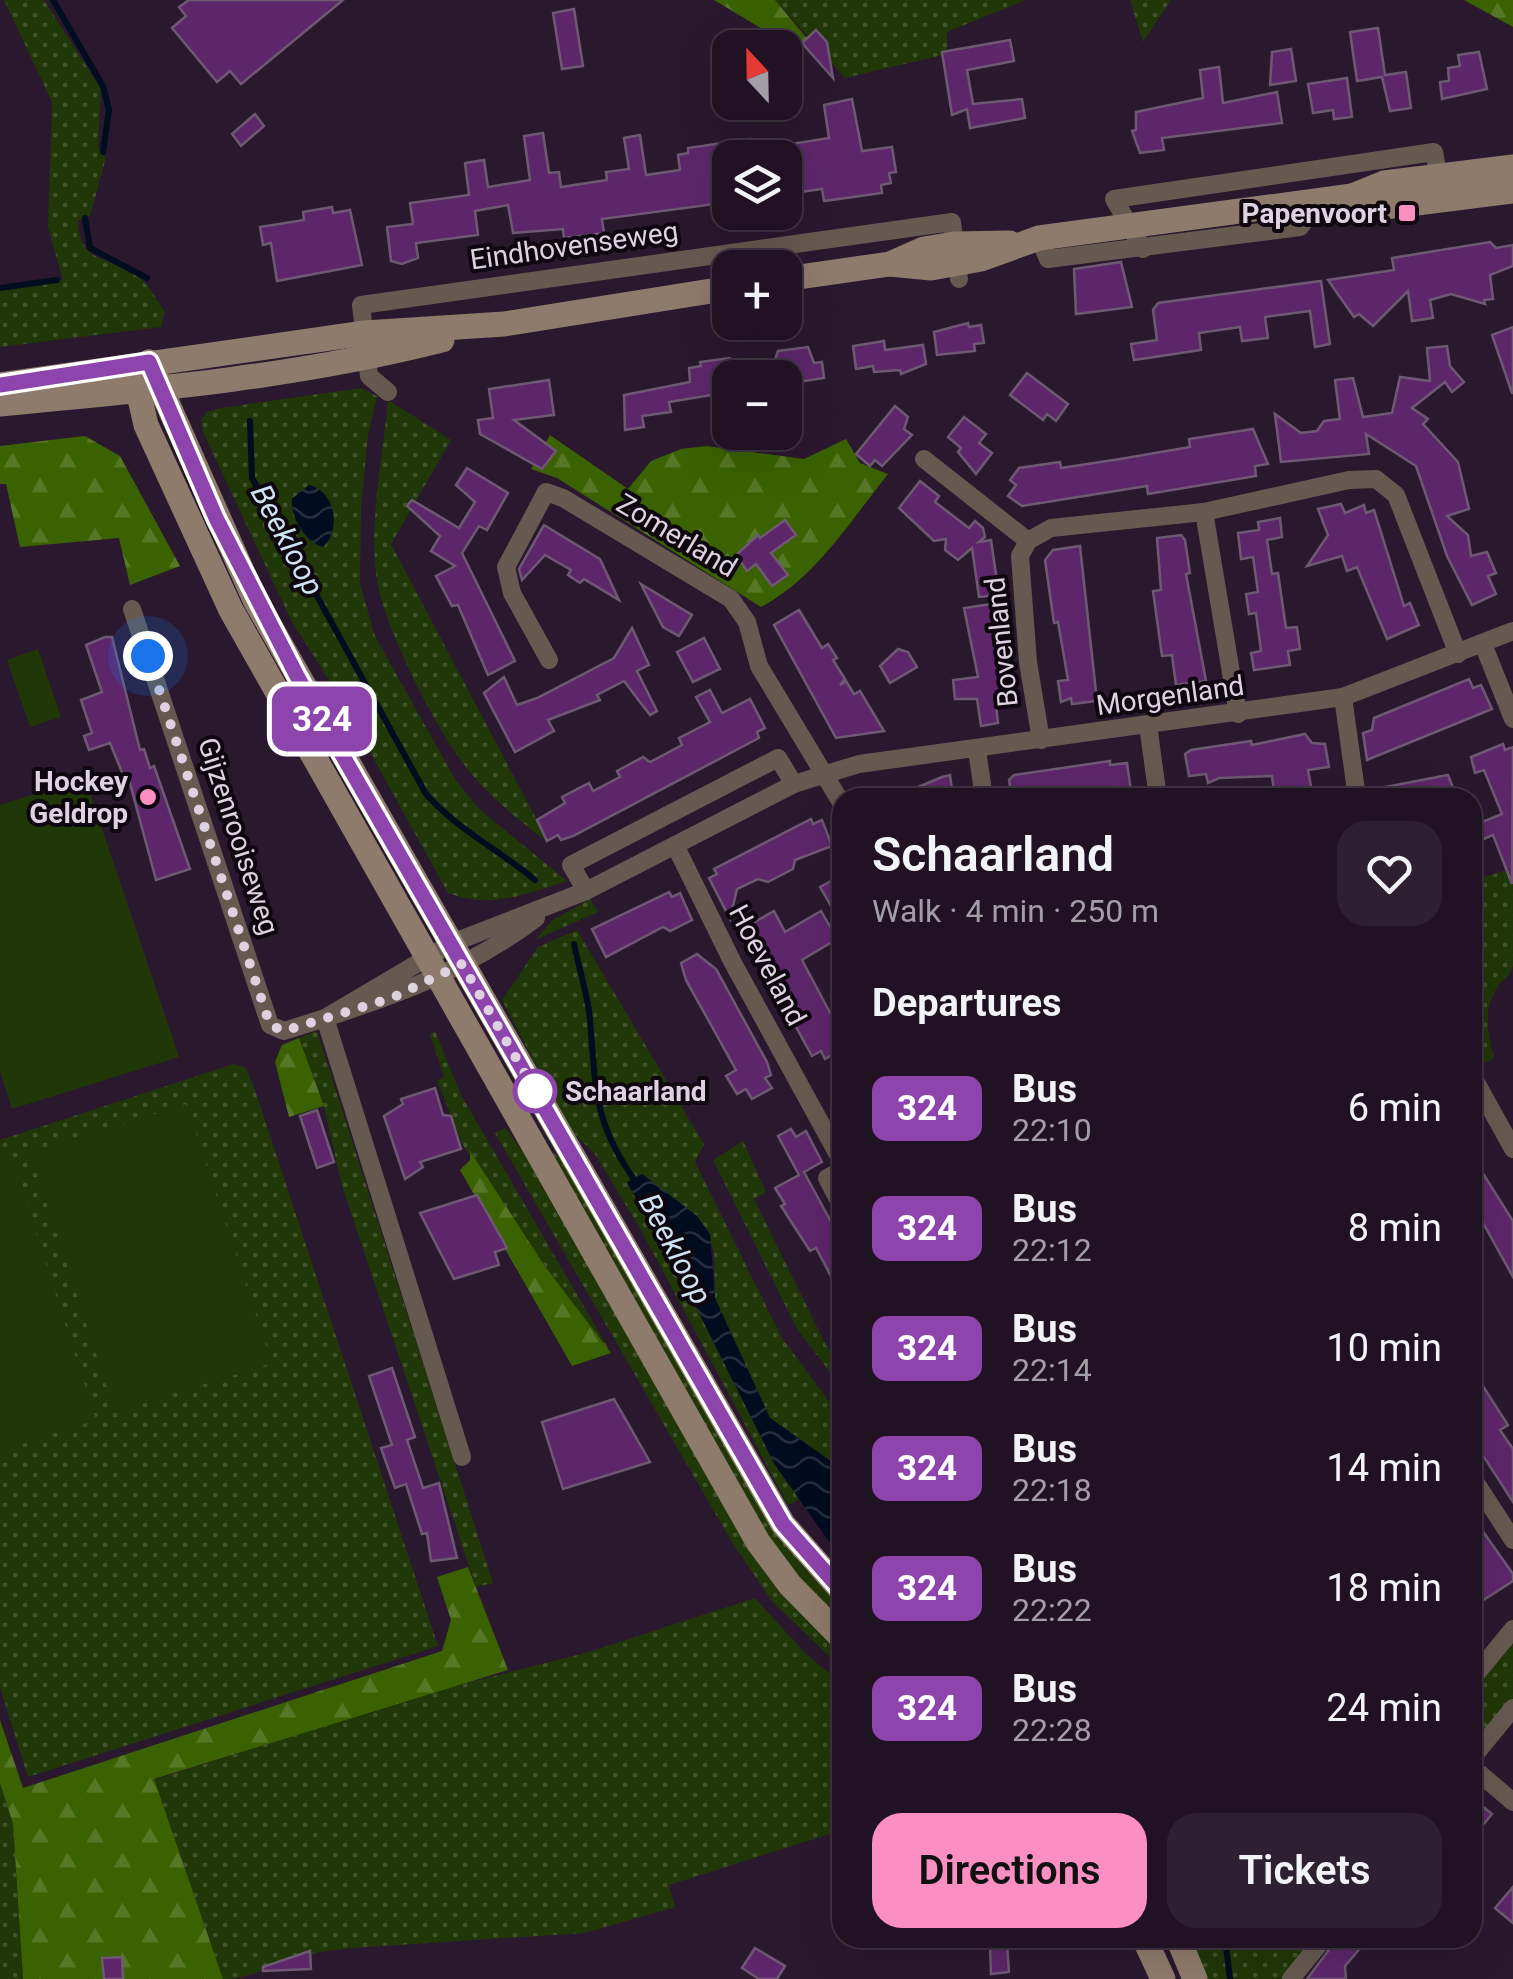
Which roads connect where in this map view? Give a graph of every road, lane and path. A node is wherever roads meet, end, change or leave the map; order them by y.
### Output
1 (1513, 167) edge
2 (1438, 176) junction
3 (1513, 191) edge
4 (1321, 199) junction
5 (1128, 224) junction
6 (1035, 247) junction
7 (1144, 249) junction
8 (955, 252) junction
9 (802, 277) edge
10 (712, 291) edge
11 (366, 346) junction
12 (149, 362) junction
13 (0, 385) edge
14 (151, 389) junction
15 (388, 392) dead end
16 (0, 404) edge
17 (924, 459) dead end
18 (1204, 512) junction
19 (1028, 541) junction
20 (132, 609) dead end
21 (1513, 631) edge
22 (1482, 644) junction
23 (1458, 654) junction
24 (549, 660) dead end
25 (1343, 696) junction
26 (1238, 714) junction
27 (1513, 719) edge
28 (1148, 725) junction
29 (1041, 740) junction
30 (977, 750) junction
31 (824, 773) junction
32 (794, 784) junction
33 (833, 788) edge
34 (983, 788) edge
35 (1157, 788) edge
36 (1356, 788) edge
37 (675, 845) junction
38 (586, 891) junction
39 (457, 953) junction
40 (432, 967) junction
41 (325, 1018) junction
42 (1482, 1094) edge
43 (832, 1144) edge
44 (1513, 1149) edge
45 (462, 1457) dead end
46 (1482, 1492) edge
47 (1513, 1540) edge
48 (832, 1580) edge
49 (832, 1628) edge
50 (1513, 1629) edge
51 (1482, 1666) edge
52 (1513, 1708) edge
53 (1482, 1746) edge
54 (1482, 1776) edge
55 (1513, 1802) edge
56 (1148, 1948) edge
57 (1182, 1948) edge
58 (1316, 1948) edge
59 (1162, 1979) edge
60 (1194, 1979) edge
61 (1291, 1979) edge

1 - 2 main road, Eindhovenseweg
2 - 3 main road, Eindhovenseweg
2 - 4 main road, Eindhovenseweg
2 - 5 street, Eindhovenseweg
4 - 5 main road, Eindhovenseweg
4 - 7 street, Eindhovenseweg
5 - 6 main road, Eindhovenseweg
5 - 7 street, Eindhovenseweg
6 - 7 street, Eindhovenseweg
6 - 8 main road, Eindhovenseweg
8 - 9 main road, Eindhovenseweg
8 - 11 street, Eindhovenseweg
10 - 11 main road
11 - 12 main road
11 - 14 main road
11 - 15 street
12 - 13 main road
12 - 14 main road
14 - 16 main road
14 - 39 main road
14 - 40 main road
17 - 19 street
18 - 19 street, Bovenland
18 - 23 street, Bovenland
18 - 26 street
19 - 29 street, Bovenland
20 - 41 street, Gijzenrooiseweg
21 - 22 street, Morgenland
22 - 23 street, Morgenland
22 - 27 street
23 - 25 street, Morgenland
24 - 31 street, Zomerland
25 - 26 street, Morgenland
25 - 36 street
26 - 28 street, Morgenland
28 - 29 street, Morgenland
28 - 35 street
29 - 30 street, Morgenland
30 - 31 street, Morgenland
30 - 34 street
31 - 32 street
31 - 33 street, Zomerland
32 - 37 street
32 - 38 street
37 - 38 street
37 - 43 street, Hoeveland
38 - 39 street
39 - 40 street
39 - 48 main road
40 - 41 street, Gijzenrooiseweg
40 - 49 main road
41 - 45 street
42 - 44 street
46 - 47 street
50 - 51 street
52 - 53 street
54 - 55 street
56 - 59 main road
57 - 60 main road
58 - 61 street

